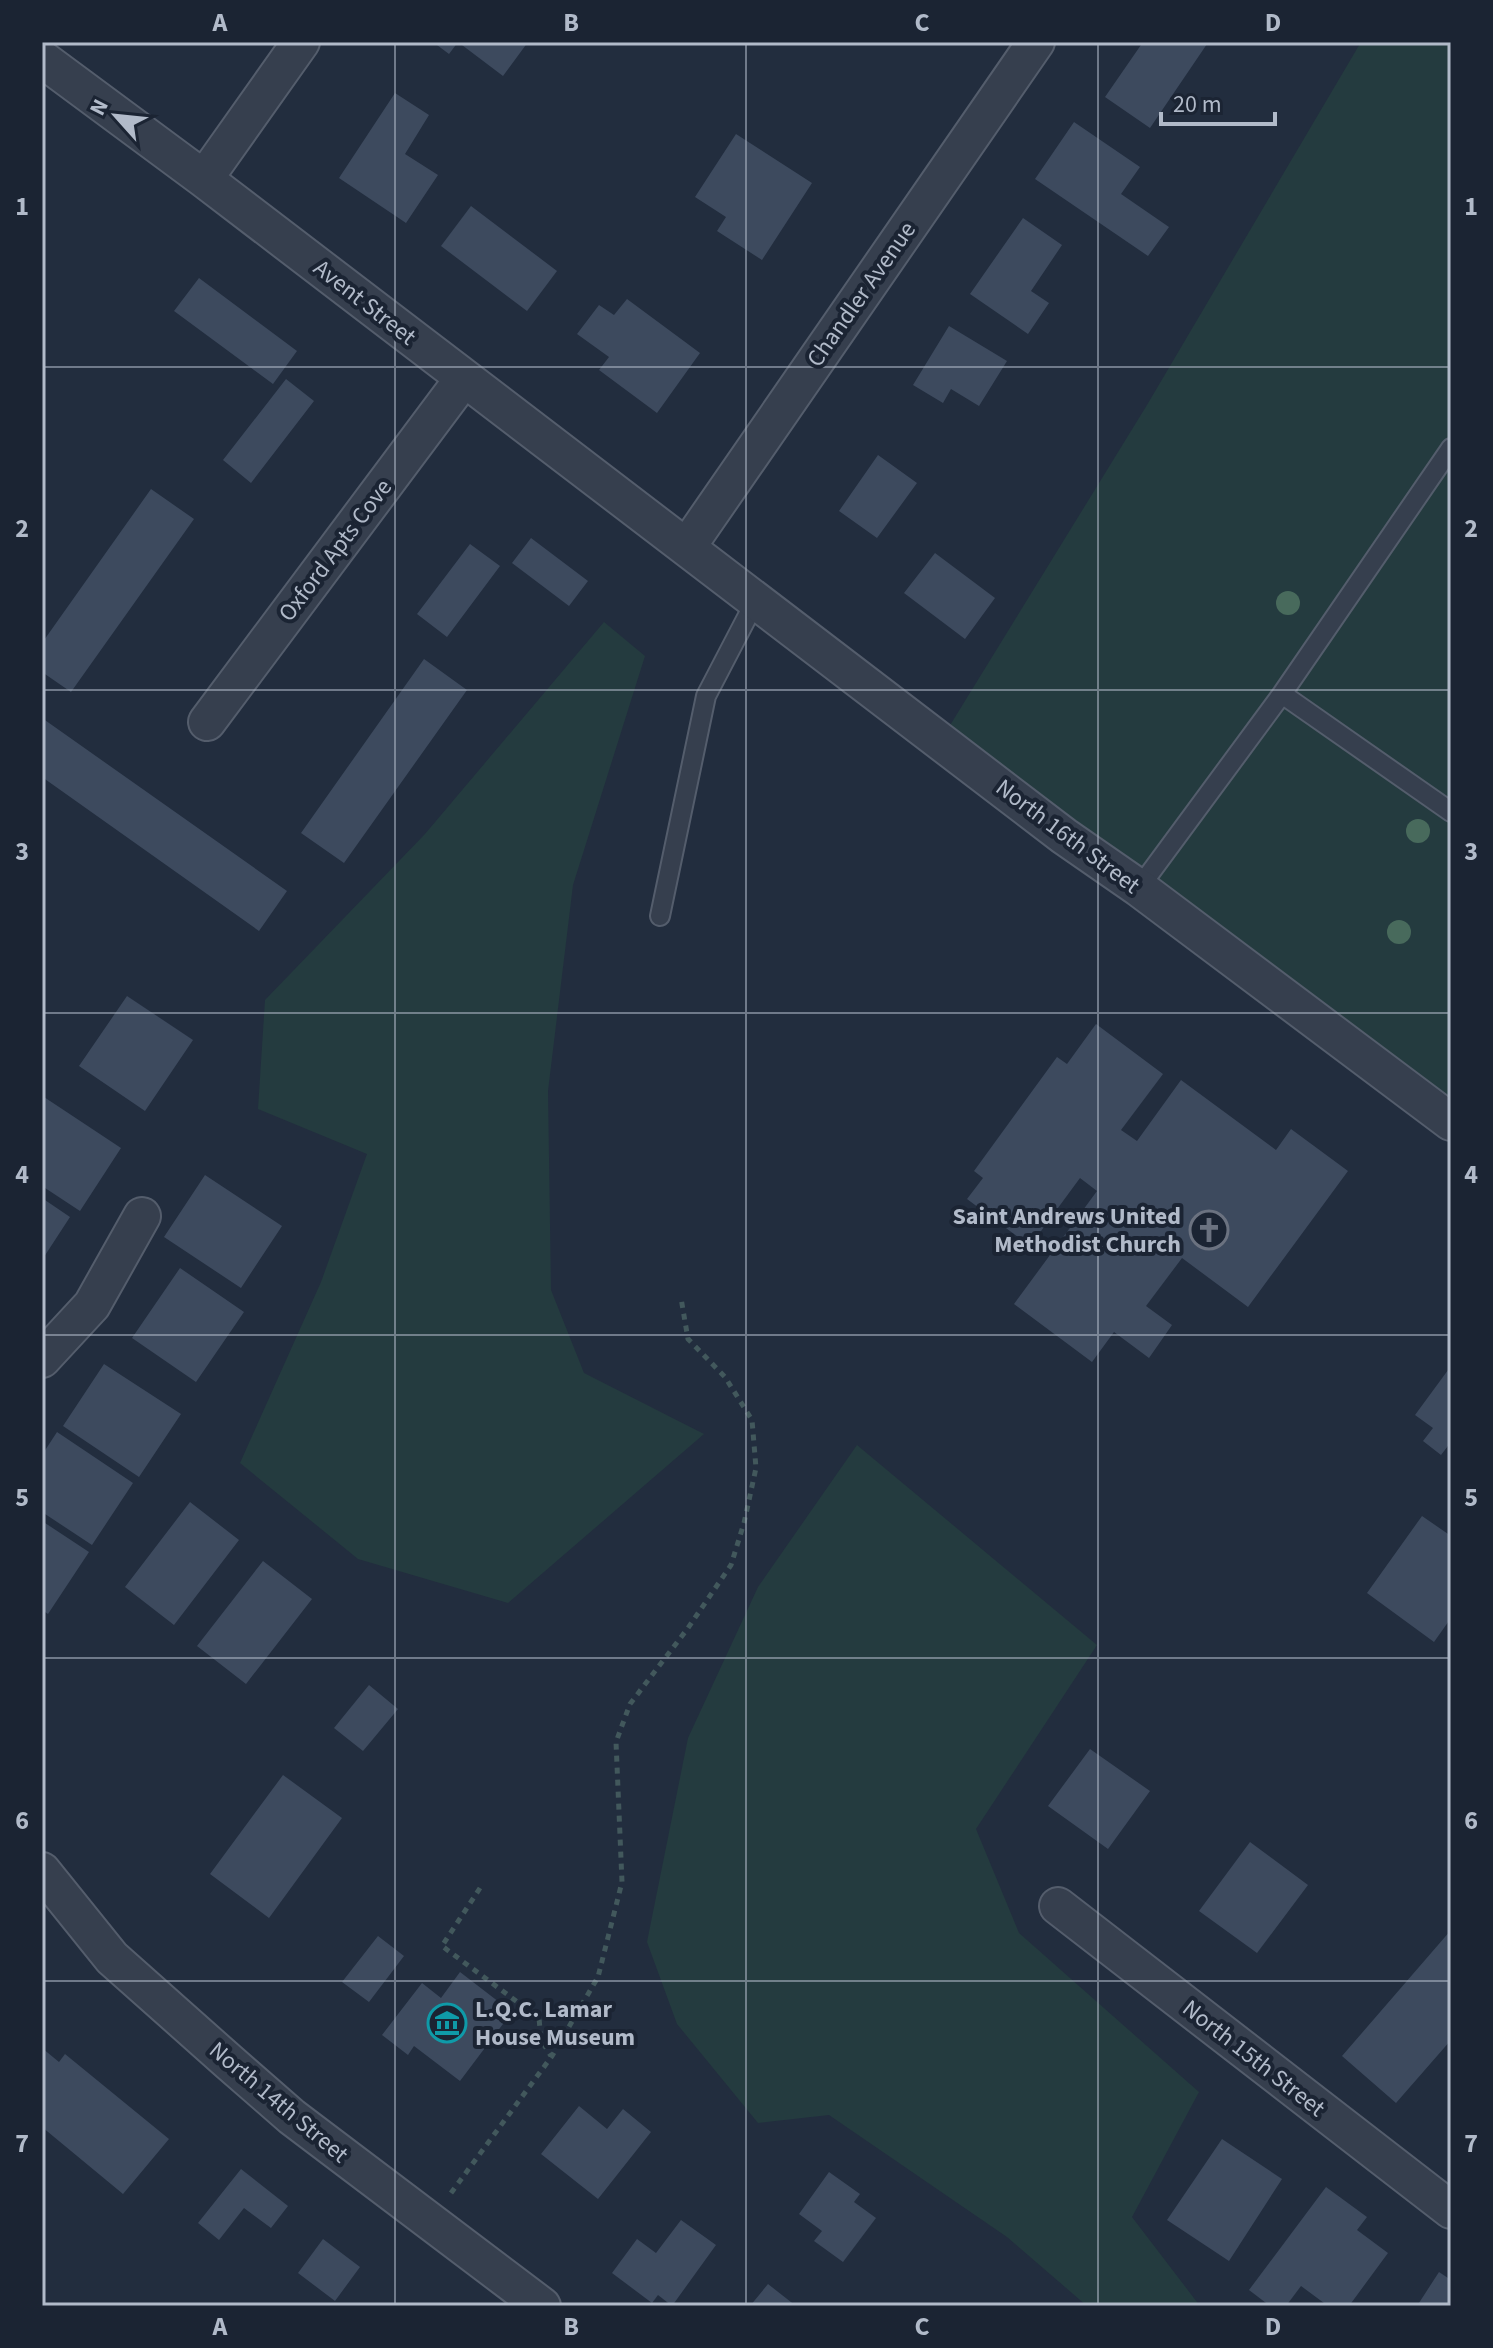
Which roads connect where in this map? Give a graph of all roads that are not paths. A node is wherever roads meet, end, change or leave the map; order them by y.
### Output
1 (301, 42) edge
2 (1036, 42) edge
3 (42, 59) edge
4 (204, 179) junction
5 (464, 378) junction
6 (1451, 448) edge
7 (687, 547) junction
8 (756, 600) junction
9 (1282, 694) junction
10 (207, 722) dead end
11 (1451, 812) edge
12 (1139, 888) junction
13 (660, 916) dead end
14 (1451, 1122) edge
15 (142, 1216) dead end
16 (42, 1359) edge
17 (42, 1871) edge
18 (1058, 1906) dead end
19 (1451, 2210) edge
20 (542, 2306) edge

1 - 4 street
2 - 7 street, Chandler Avenue
3 - 4 street, Avent Street
4 - 5 street, Avent Street
5 - 7 street, Avent Street
5 - 10 street, Oxford Apts Cove
6 - 9 lane
7 - 8 street, North 16th Street
8 - 12 street, North 16th Street
8 - 13 lane
9 - 11 lane
9 - 12 lane
12 - 14 street, North 16th Street
15 - 16 street
17 - 20 street, North 14th Street
18 - 19 street, North 15th Street

